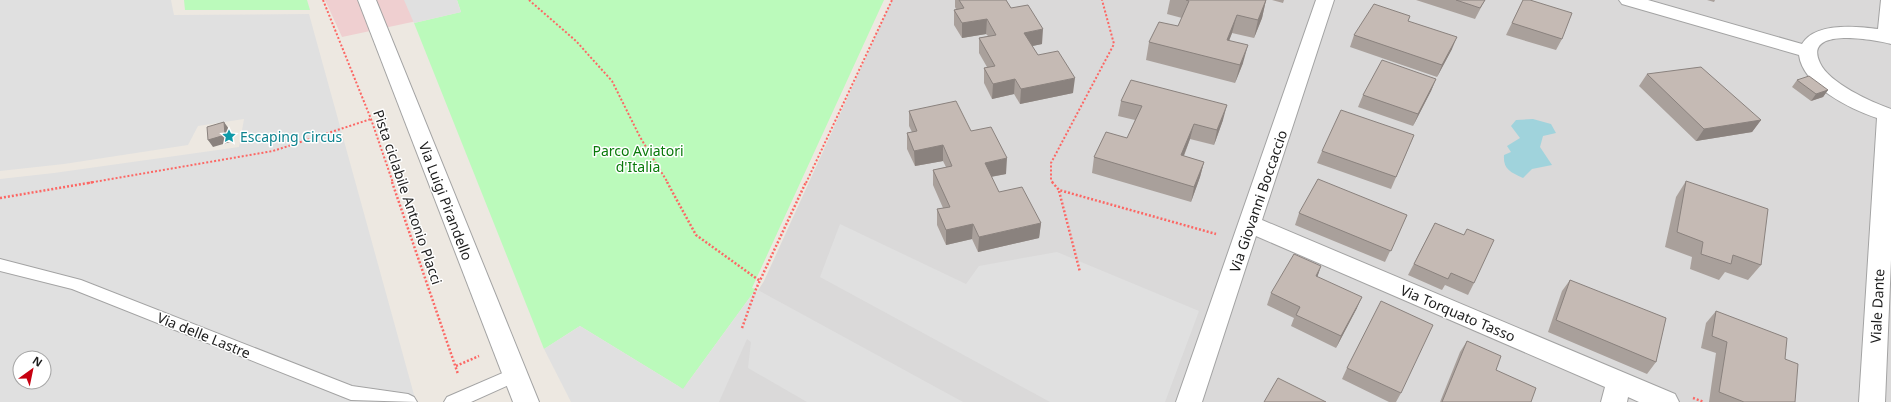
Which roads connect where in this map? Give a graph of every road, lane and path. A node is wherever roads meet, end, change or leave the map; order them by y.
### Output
1 (323, 0) edge
2 (366, 0) edge
3 (529, 0) edge
4 (892, 0) edge
5 (1102, 0) edge
6 (1325, 0) edge
7 (1628, 0) edge
8 (1890, 0) edge
9 (1888, 38) edge
10 (1808, 52) junction
11 (1889, 116) edge
12 (371, 119) junction
13 (1059, 190) junction
14 (0, 198) edge
15 (1250, 224) junction
16 (1221, 235) dead end
17 (0, 264) edge
18 (1080, 272) dead end
19 (760, 281) junction
20 (742, 328) dead end
21 (514, 375) junction
22 (1617, 392) edge
23 (460, 400) edge
24 (408, 402) edge
25 (526, 402) edge
26 (1189, 402) edge
27 (1666, 402) edge
28 (1872, 402) edge

1 - 12 path, Pista ciclabile Antonio Placci
2 - 21 street, Via Luigi Pirandello
3 - 19 path
4 - 19 path
5 - 13 path
6 - 15 street, Via Giovanni Boccaccio
7 - 10 street
8 - 9 street
9 - 10 street
10 - 11 street
11 - 28 street, Viale Dante
12 - 14 path
12 - 23 path, Pista ciclabile Antonio Placci
13 - 16 path
13 - 18 path
15 - 22 street, Via Torquato Tasso
15 - 26 street, Via Giovanni Boccaccio
17 - 24 lane, Via delle Lastre
19 - 20 path
21 - 23 lane
21 - 25 street, Via Luigi Pirandello
22 - 27 street, Via Torquato Tasso

